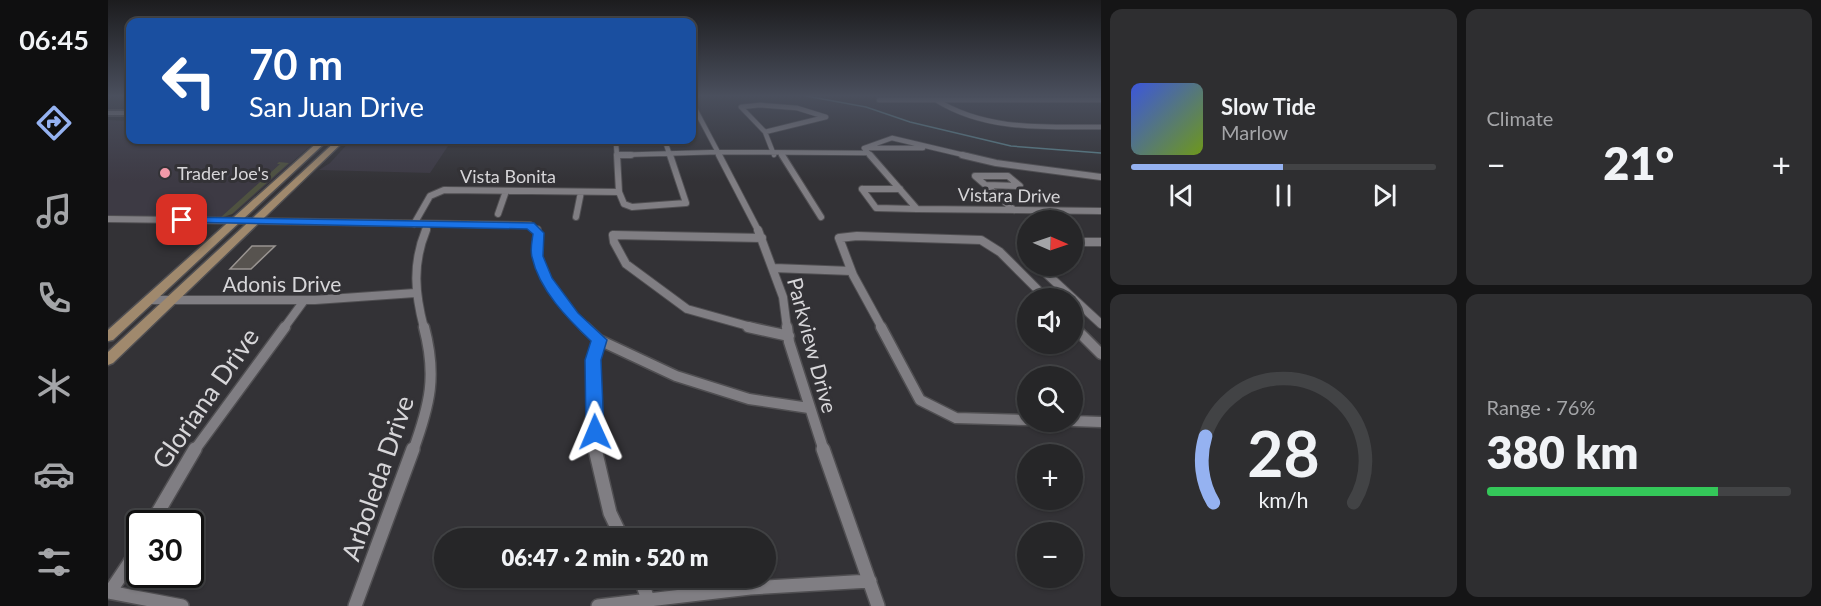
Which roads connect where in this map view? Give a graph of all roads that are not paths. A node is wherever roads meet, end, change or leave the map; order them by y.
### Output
1 (704, 124) edge
2 (758, 124) edge
3 (799, 124) edge
4 (1014, 124) edge
5 (1101, 127) edge
6 (765, 132) junction
7 (319, 144) edge
8 (337, 144) edge
9 (616, 144) dead end
10 (666, 144) edge
11 (933, 148) junction
12 (868, 152) junction
13 (720, 153) junction
14 (780, 154) junction
15 (820, 154) junction
16 (847, 154) junction
17 (617, 155) junction
18 (670, 155) junction
19 (301, 160) junction
20 (1101, 177) edge
21 (986, 185) junction
22 (900, 189) junction
23 (506, 191) junction
24 (581, 192) junction
25 (619, 192) junction
26 (282, 196) junction
27 (917, 208) junction
28 (1014, 210) junction
29 (1101, 211) edge
30 (498, 214) dead end
31 (821, 217) dead end
32 (576, 218) dead end
33 (108, 219) edge
34 (237, 221) junction
35 (256, 221) junction
36 (414, 224) junction
37 (428, 224) junction
38 (762, 238) junction
39 (1083, 242) edge
40 (1101, 242) edge
41 (775, 271) junction
42 (852, 273) junction
43 (1049, 276) edge
44 (1036, 288) edge
45 (414, 293) junction
46 (149, 300) junction
47 (171, 300) junction
48 (303, 302) junction
49 (1101, 324) edge
50 (789, 336) junction
51 (1083, 336) edge
52 (108, 337) edge
53 (599, 340) junction
54 (1101, 354) edge
55 (108, 360) edge
56 (809, 408) junction
57 (1017, 420) edge
58 (1083, 422) edge
59 (1101, 422) edge
60 (160, 510) edge
61 (617, 528) edge
62 (126, 567) edge
63 (870, 581) junction
64 (644, 588) edge
65 (109, 592) edge
66 (648, 599) junction
67 (182, 606) edge
68 (355, 606) edge
69 (598, 606) edge
70 (878, 606) edge

1 - 13 street, Parkview Drive
2 - 6 street
3 - 6 street
4 - 5 street
6 - 14 street
7 - 19 main road
8 - 26 main road
9 - 17 street
10 - 18 street
11 - 12 street
11 - 12 street
11 - 20 street
12 - 16 street
12 - 22 street
13 - 14 street
13 - 18 street
13 - 38 street, Parkview Drive
14 - 15 street
14 - 31 street
15 - 16 street
15 - 16 street
17 - 18 street
17 - 25 street
18 - 25 street
19 - 26 main road
19 - 34 main road
21 - 21 street
21 - 28 street
22 - 27 street
22 - 27 street, Vistara Drive
23 - 24 street, Vista Bonita
23 - 30 street
23 - 36 street, Vista Bonita
24 - 25 street, Vista Bonita
24 - 32 street
26 - 35 main road
27 - 28 street, Vistara Drive
28 - 29 street, Vistara Drive
33 - 34 street
34 - 35 street
34 - 46 main road
35 - 36 street
35 - 47 main road
36 - 37 street
37 - 45 street, Arboleda Drive
37 - 53 street
38 - 41 street, Parkview Drive
38 - 50 street
39 - 40 street
41 - 42 street
41 - 50 street, Parkview Drive
42 - 44 street
42 - 57 street
43 - 49 street
45 - 48 street, Adonis Drive
45 - 68 street, Arboleda Drive
46 - 47 street, Adonis Drive
46 - 52 main road
47 - 48 street, Adonis Drive
47 - 55 main road
48 - 60 street, Gloriana Drive
50 - 56 street, Parkview Drive
51 - 54 street
53 - 56 street
53 - 61 street
56 - 63 street, Parkview Drive
58 - 59 street
62 - 65 street
63 - 66 street
63 - 70 street, Parkview Drive
64 - 66 street
65 - 67 street
66 - 69 street

